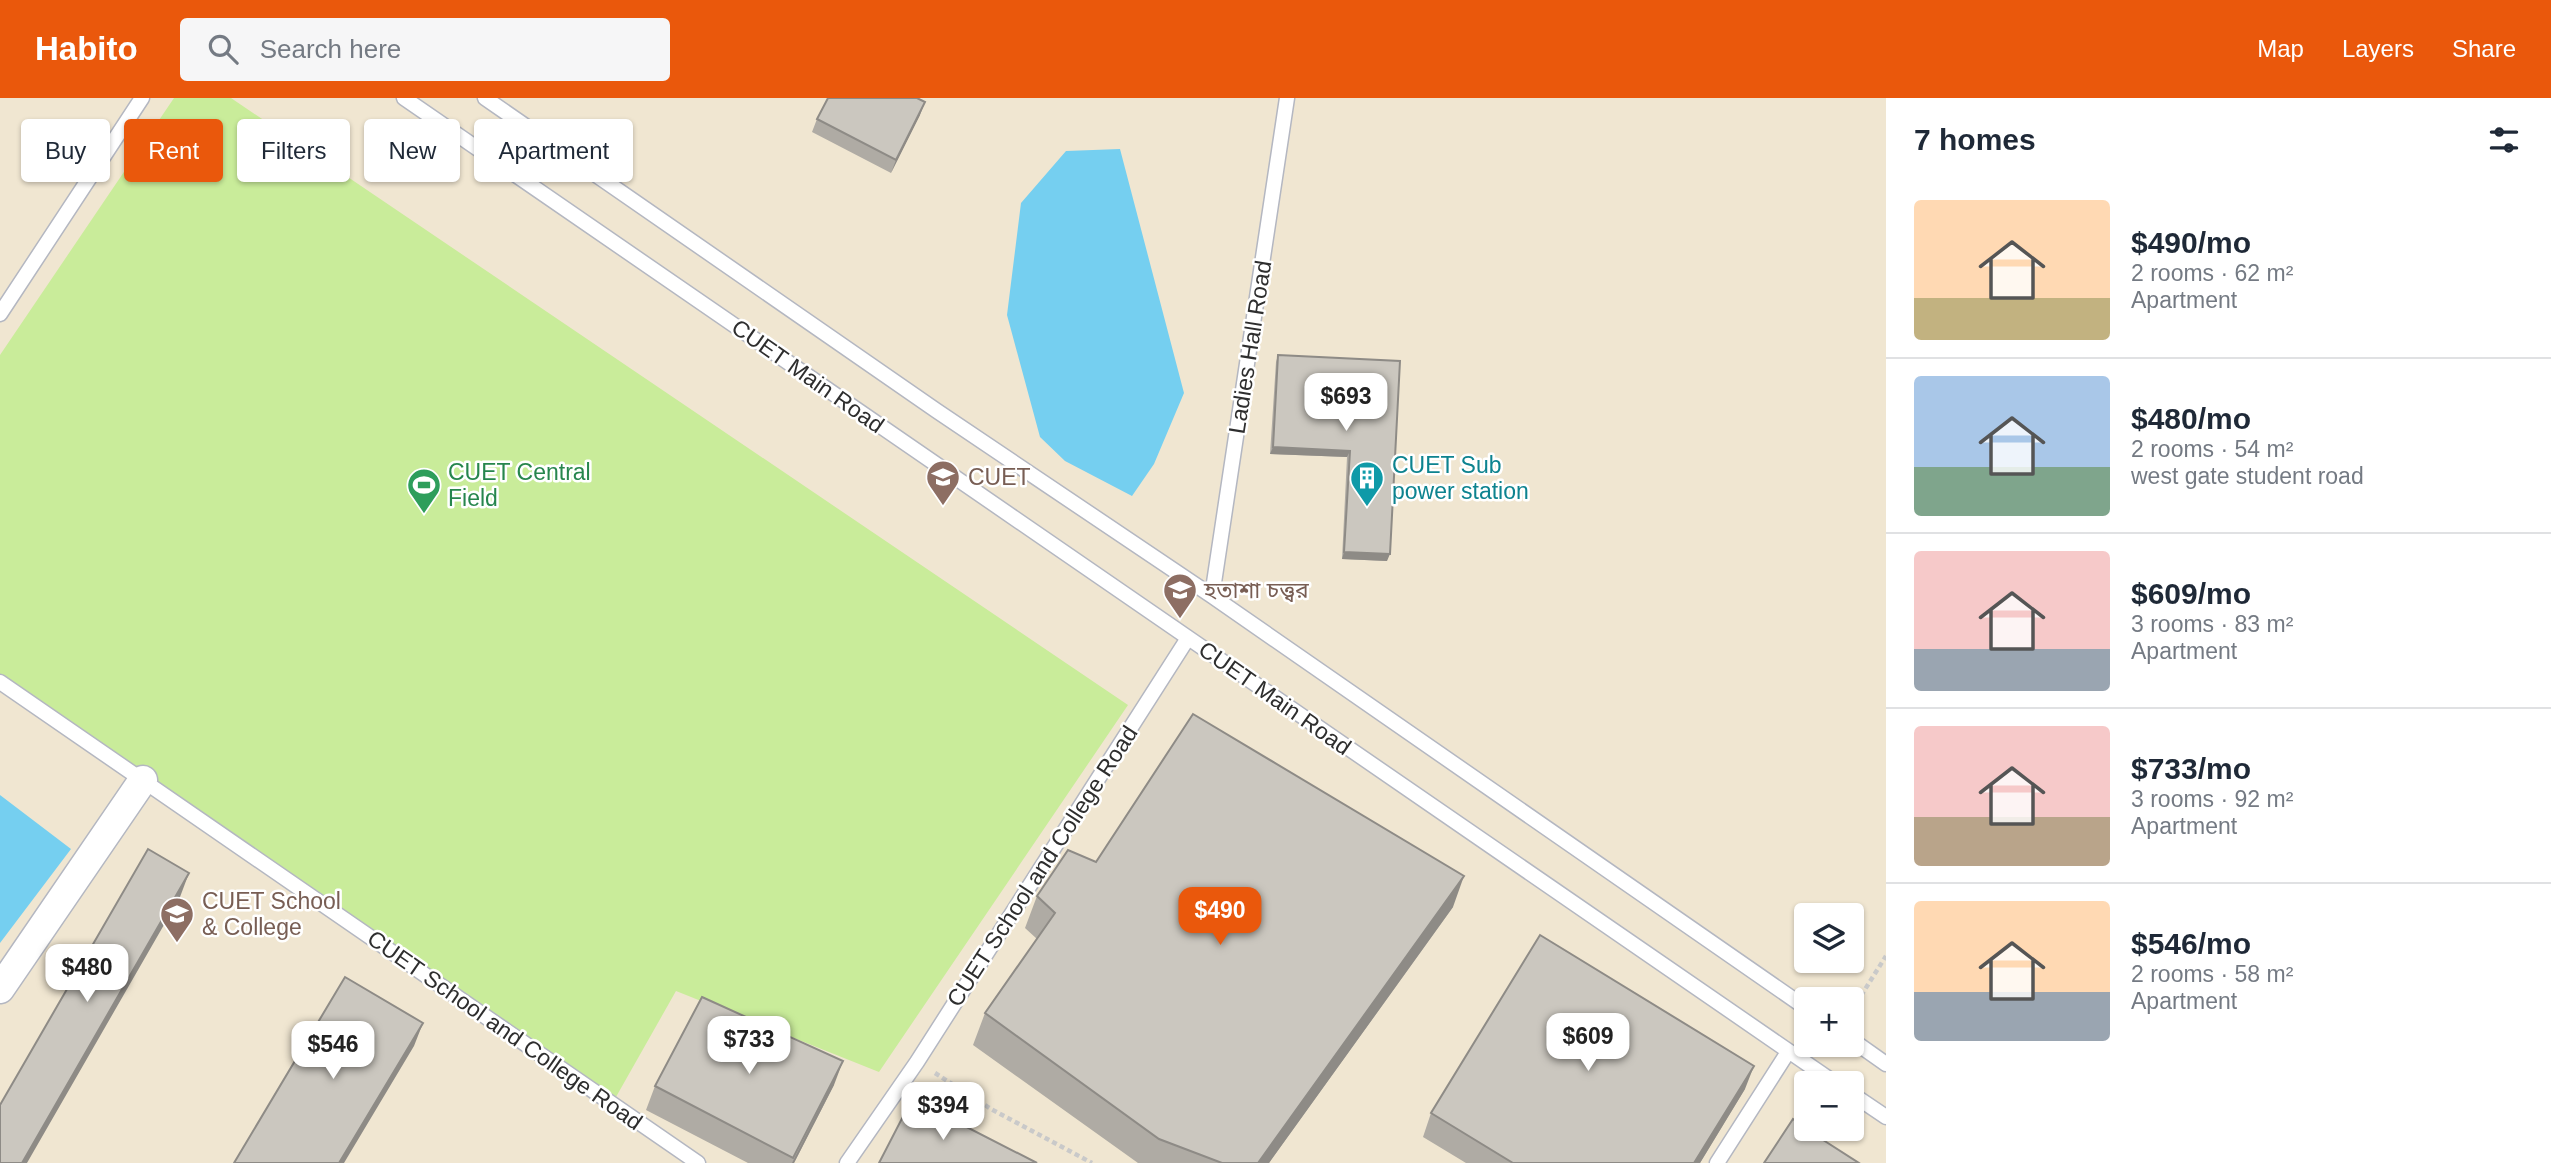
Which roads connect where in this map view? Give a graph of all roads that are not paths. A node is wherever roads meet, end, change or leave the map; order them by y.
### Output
1 (142, 98) edge
2 (404, 98) edge
3 (485, 98) edge
4 (1287, 98) edge
5 (0, 314) edge
6 (1212, 596) junction
7 (1188, 638) junction
8 (0, 682) edge
9 (143, 780) junction
10 (0, 989) edge
11 (1794, 1000) edge
12 (1864, 1048) edge
13 (1788, 1052) junction
14 (1886, 1064) edge
15 (1817, 1071) edge
16 (1864, 1102) edge
17 (1886, 1117) edge
18 (698, 1163) edge
19 (848, 1163) edge
20 (1717, 1163) edge

1 - 5 lane
2 - 7 lane, CUET Main Road
3 - 6 lane, CUET Main Road
4 - 6 lane, Ladies Hall Road
6 - 11 lane, CUET Main Road
7 - 13 lane, CUET Main Road
7 - 19 lane, CUET School and College Road
8 - 9 lane, CUET School and College Road
9 - 10 street
9 - 18 lane, CUET School and College Road
12 - 14 lane
13 - 15 lane, CUET Main Road
13 - 20 lane
16 - 17 lane

